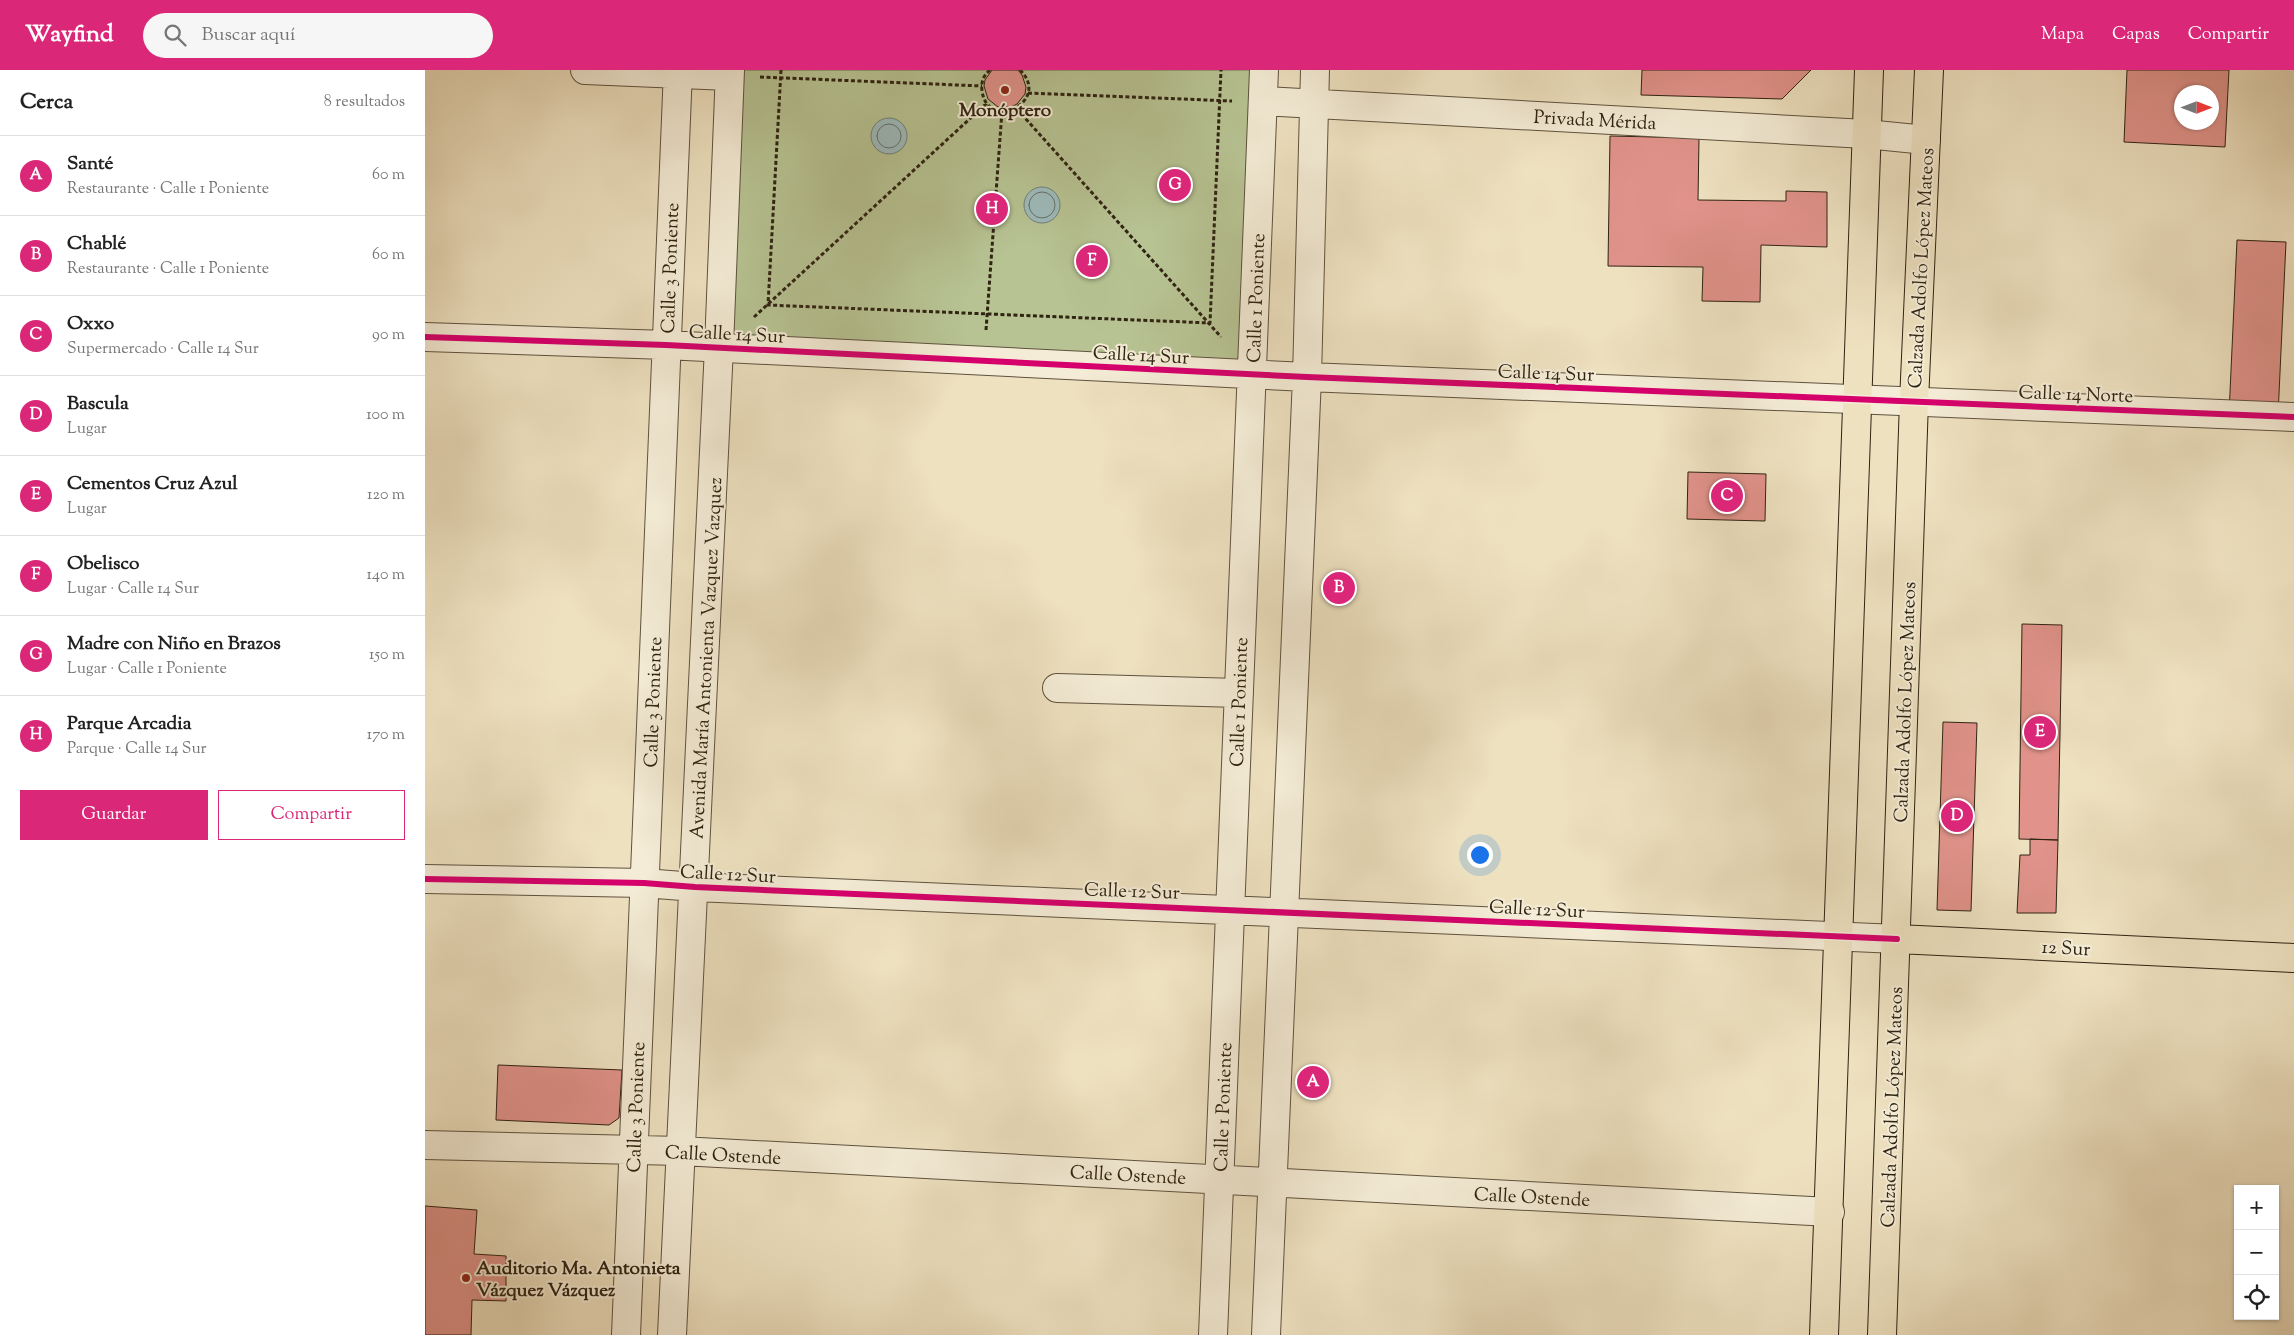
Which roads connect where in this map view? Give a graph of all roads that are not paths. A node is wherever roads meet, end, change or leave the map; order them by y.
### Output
1 (585, 70) edge
2 (1264, 70) edge
3 (1315, 70) edge
4 (1869, 70) edge
5 (1929, 70) edge
6 (677, 72) edge
7 (729, 73) edge
8 (1263, 101) junction
9 (1314, 104) junction
10 (1867, 134) junction
11 (1926, 140) junction
12 (425, 338) edge
13 (666, 345) junction
14 (719, 347) junction
15 (1252, 374) junction
16 (1307, 377) junction
17 (1856, 400) junction
18 (1913, 402) junction
19 (2294, 417) edge
20 (1057, 688) dead end
21 (1239, 693) junction
22 (425, 879) edge
23 (644, 883) junction
24 (695, 887) junction
25 (1230, 909) junction
26 (1285, 912) junction
27 (1838, 937) junction
28 (1897, 939) junction
29 (2294, 958) edge
30 (425, 1146) edge
31 (633, 1150) junction
32 (681, 1151) junction
33 (1219, 1179) junction
34 (1273, 1181) junction
35 (1830, 1212) junction
36 (626, 1335) edge
37 (673, 1335) edge
38 (1213, 1335) edge
39 (1266, 1335) edge
40 (1824, 1335) edge
41 (1882, 1335) edge

1 - 6 street
2 - 8 street, Calle 1 Poniente
3 - 9 street
4 - 10 main road
5 - 11 main road, Calzada Adolfo López Mateos
6 - 7 street
6 - 13 street, Calle 3 Poniente
7 - 14 street, Avenida María Antonienta Vazquez Vazquez
8 - 9 street, Privada Mérida
8 - 15 street, Calle 1 Poniente
9 - 10 street, Privada Mérida
9 - 16 street
10 - 11 street, Privada Mérida
10 - 17 main road
11 - 18 main road, Calzada Adolfo López Mateos
12 - 13 street, Calle 14 Sur
13 - 14 street, Calle 14 Sur
13 - 23 street, Calle 3 Poniente
14 - 15 street, Calle 14 Sur
14 - 24 street, Avenida María Antonienta Vazquez Vazquez
15 - 16 street, Calle 14 Sur
15 - 21 street, Calle 1 Poniente
16 - 17 street, Calle 14 Sur
16 - 26 street
17 - 18 street, Calle 14 Norte
17 - 27 main road
18 - 19 street, Calle 14 Norte
18 - 28 main road, Calzada Adolfo López Mateos
20 - 21 street
21 - 25 street, Calle 1 Poniente
22 - 23 street, Calle 12 Sur
23 - 24 street, Calle 12 Sur
23 - 31 street, Calle 3 Poniente
24 - 25 street, Calle 12 Sur
24 - 32 street, Avenida María Antonienta Vazquez Vazquez
25 - 26 street, Calle 12 Sur
25 - 33 street, Calle 1 Poniente
26 - 27 street, Calle 12 Sur
26 - 34 street
27 - 28 street, 12 Sur
27 - 35 main road
28 - 29 main road, 12 Sur
28 - 41 main road, Calzada Adolfo López Mateos
30 - 31 street, Calle Ostende
31 - 32 street, Calle Ostende
31 - 36 street, Calle 3 Poniente
32 - 33 street, Calle Ostende
32 - 37 street, Avenida María Antonienta Vazquez Vazquez
33 - 34 street, Calle Ostende
33 - 38 street, Calle 1 Poniente
34 - 35 street, Calle Ostende
34 - 39 street
35 - 40 main road

